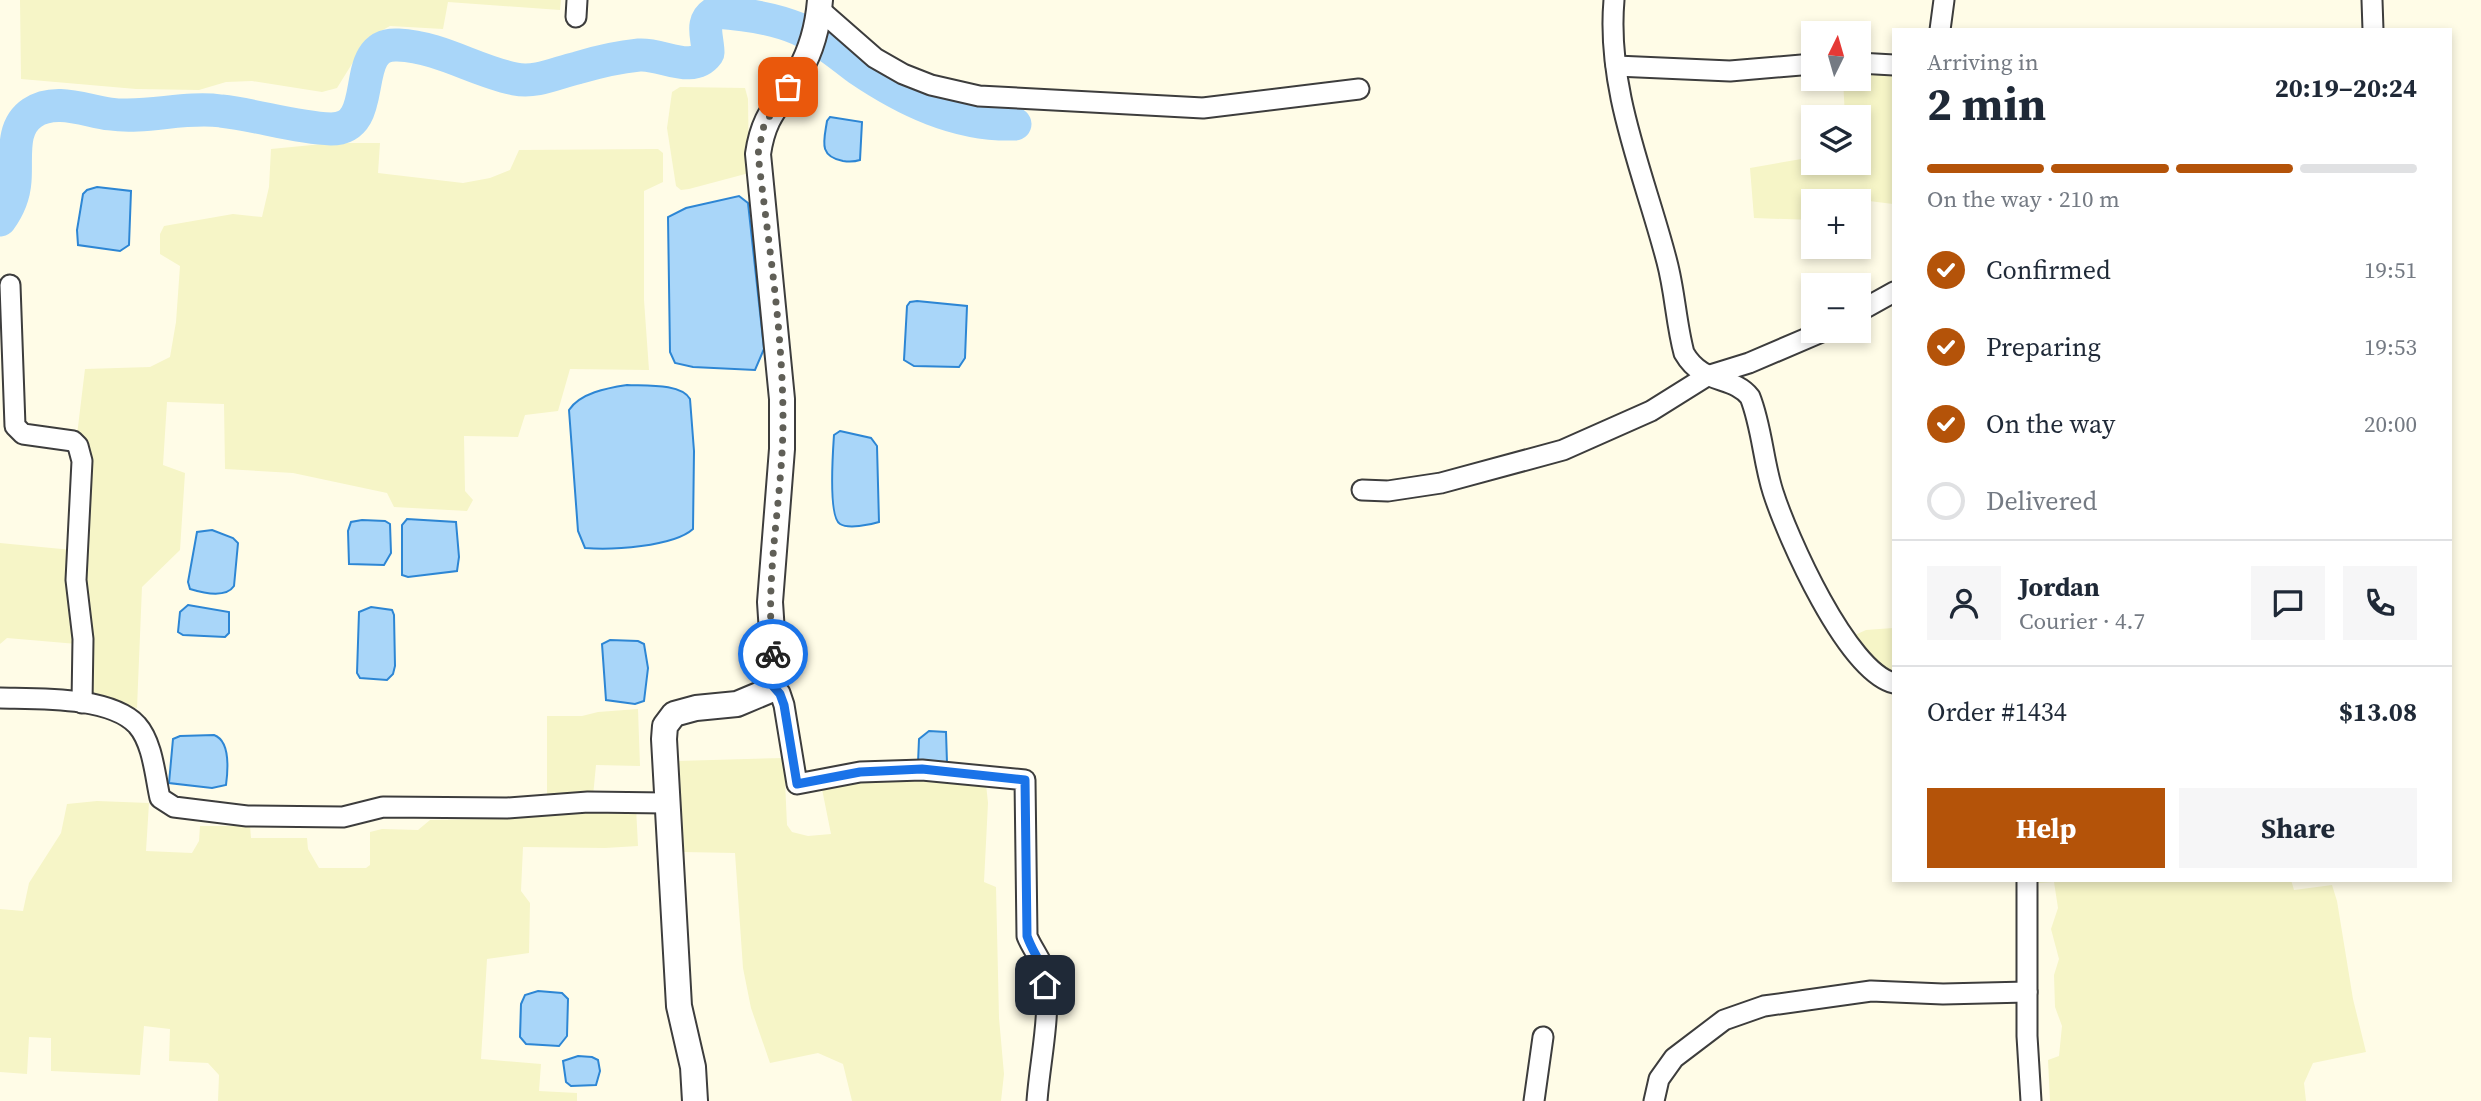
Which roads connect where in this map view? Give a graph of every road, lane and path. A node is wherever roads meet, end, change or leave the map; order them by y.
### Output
1 (1614, 0) edge
2 (1944, 0) edge
3 (2372, 0) edge
4 (819, 10) edge
5 (1940, 28) edge
6 (2372, 28) edge
7 (1871, 64) edge
8 (1801, 65) edge
9 (1892, 65) edge
10 (1616, 66) junction
11 (1359, 89) dead end
12 (10, 285) dead end
13 (1892, 293) edge
14 (1871, 305) edge
15 (1801, 341) edge
16 (1707, 376) junction
17 (1362, 490) dead end
18 (1892, 682) edge
19 (773, 686) junction
20 (0, 698) edge
21 (82, 703) junction
22 (666, 803) junction
23 (2027, 882) edge
24 (2027, 992) junction
25 (1543, 1037) dead end
26 (695, 1101) edge
27 (1037, 1101) edge
28 (1534, 1101) edge
29 (1654, 1101) edge
30 (2031, 1101) edge

1 - 10 street
2 - 5 street
3 - 6 street
4 - 11 street
4 - 19 street
7 - 9 street
8 - 10 street
10 - 16 street
12 - 21 street
13 - 14 street
15 - 16 street
16 - 17 street
16 - 18 street
19 - 22 street
19 - 27 street
20 - 21 street
21 - 22 street
22 - 26 street
23 - 24 street
24 - 29 street
24 - 30 street
25 - 28 street

